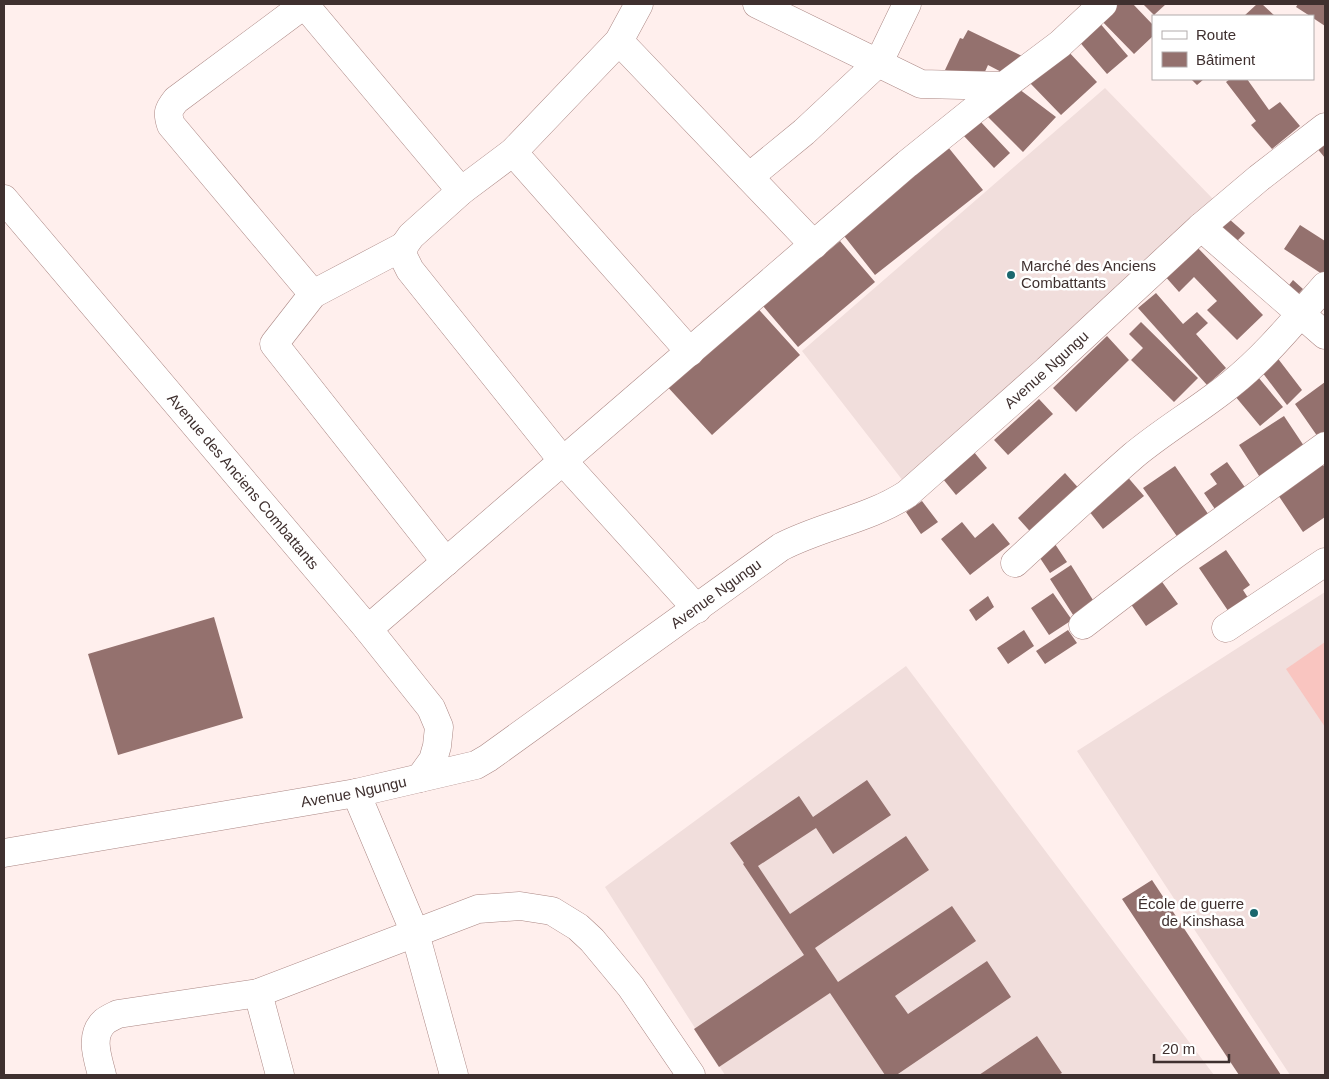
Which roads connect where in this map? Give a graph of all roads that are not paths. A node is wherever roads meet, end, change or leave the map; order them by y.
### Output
1 (304, 4) edge
2 (640, 4) edge
3 (757, 4) edge
4 (907, 4) edge
5 (1103, 4) edge
6 (619, 41) junction
7 (879, 62) junction
8 (1004, 86) junction
9 (1325, 127) edge
10 (513, 152) junction
11 (750, 176) junction
12 (461, 191) junction
13 (6, 205) edge
14 (1201, 227) junction
15 (814, 245) junction
16 (404, 246) junction
17 (1325, 286) edge
18 (313, 294) junction
19 (1301, 314) junction
20 (1325, 335) edge
21 (690, 352) junction
22 (1325, 446) edge
23 (563, 461) junction
24 (446, 562) junction
25 (1325, 562) edge
26 (1015, 563) dead end
27 (697, 609) junction
28 (1083, 625) dead end
29 (1226, 628) dead end
30 (368, 629) junction
31 (420, 778) junction
32 (356, 793) junction
33 (4, 853) edge
34 (415, 933) junction
35 (258, 992) junction
36 (102, 1075) edge
37 (280, 1075) edge
38 (454, 1075) edge
39 (690, 1075) edge

1 - 12 street
1 - 18 street
2 - 6 street
3 - 7 street
4 - 7 street
5 - 8 street
6 - 10 street
6 - 11 street
7 - 8 street
7 - 11 street
8 - 15 street
9 - 14 street, Avenue Ngungu
10 - 12 street
10 - 21 street
11 - 15 street
12 - 16 street
13 - 30 street, Avenue des Anciens Combattants
14 - 19 street
14 - 27 street, Avenue Ngungu
15 - 21 street
16 - 18 street
16 - 23 street
17 - 19 street
18 - 24 street
19 - 20 street
19 - 26 street
21 - 23 street
22 - 28 street
23 - 24 street
23 - 27 street
24 - 30 street
25 - 29 street
27 - 31 street, Avenue Ngungu
30 - 31 street, Avenue des Anciens Combattants
31 - 32 street, Avenue Ngungu
32 - 33 street, Avenue Ngungu
32 - 34 street
34 - 35 street
34 - 38 street
34 - 39 street
35 - 36 street
35 - 37 street

